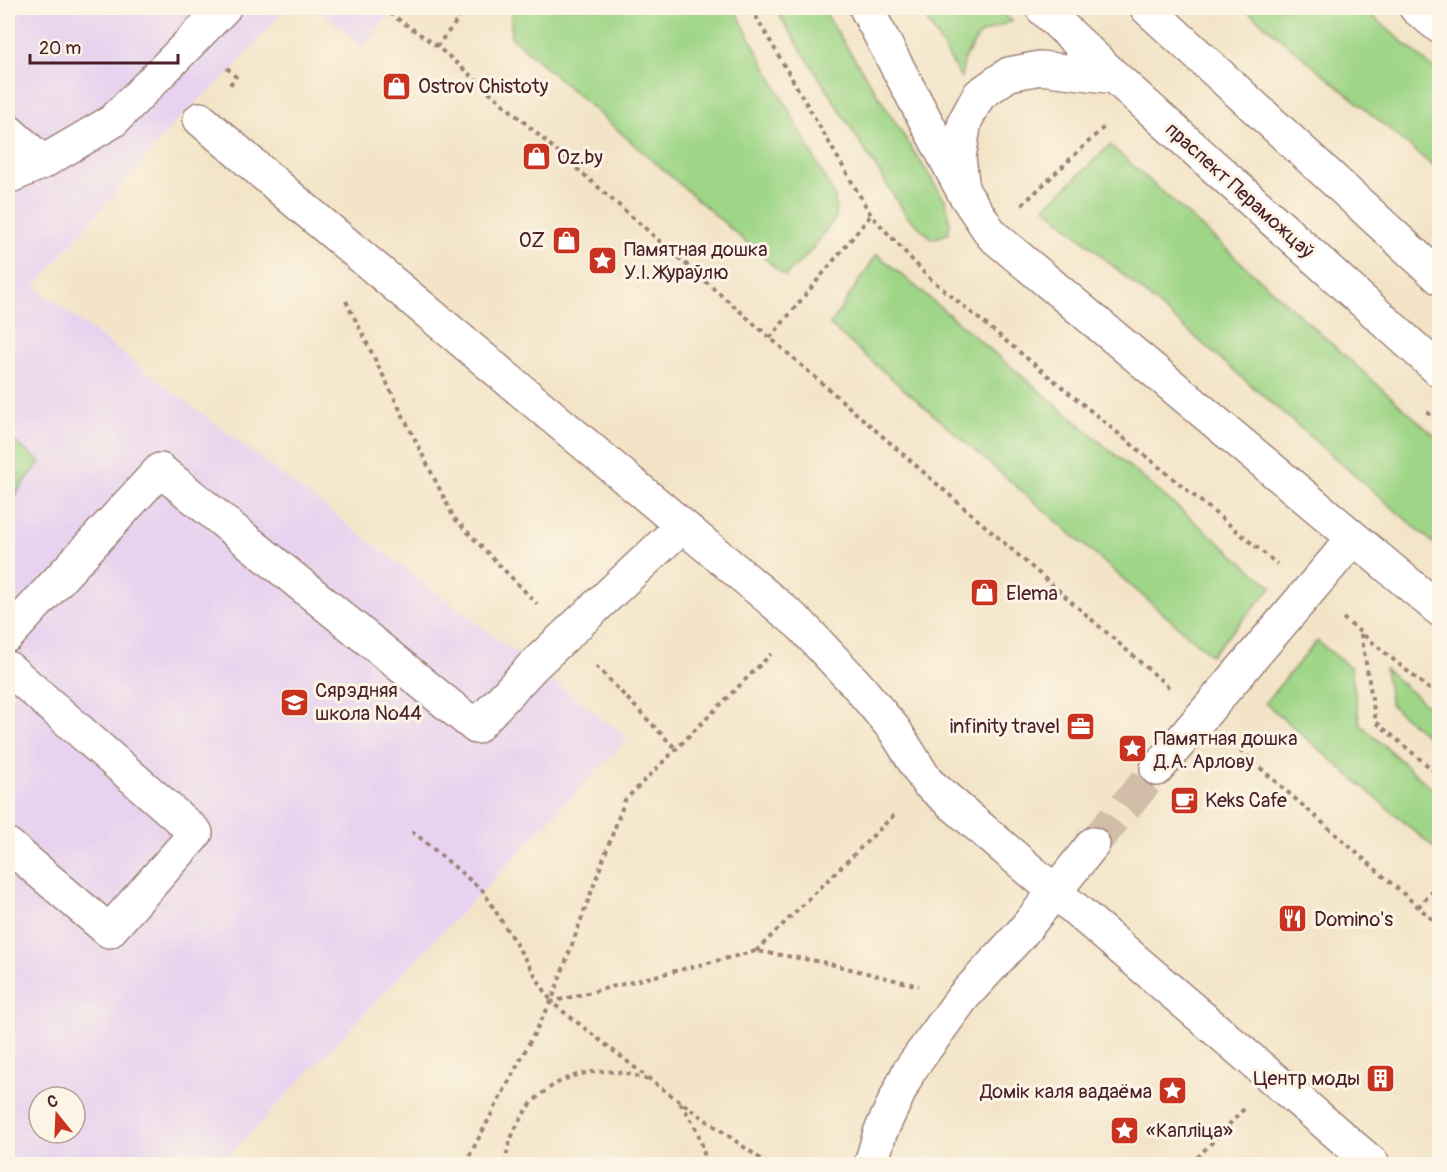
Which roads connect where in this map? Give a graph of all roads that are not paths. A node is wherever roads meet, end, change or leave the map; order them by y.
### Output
1 (224, 8) edge
2 (866, 8) edge
3 (1042, 8) edge
4 (1416, 8) edge
5 (1156, 13) edge
6 (1440, 27) edge
7 (1114, 77) junction
8 (200, 119) dead end
9 (8, 131) edge
10 (43, 162) junction
11 (8, 177) edge
12 (964, 193) junction
13 (1440, 278) edge
14 (1440, 371) edge
15 (682, 526) junction
16 (1353, 539) junction
17 (1440, 610) edge
18 (8, 635) edge
19 (8, 668) edge
20 (1157, 769) tunnel mouth
21 (1093, 844) tunnel mouth
22 (8, 845) edge
23 (1056, 891) junction
24 (871, 1164) edge
25 (1374, 1164) edge

1 - 10 main road
2 - 12 main road
3 - 7 main road, праспект Пераможцаў
4 - 6 main road
5 - 13 main road
7 - 12 main road
7 - 14 main road, праспект Пераможцаў
8 - 15 main road
9 - 10 main road
10 - 11 main road
12 - 16 main road
15 - 18 main road
15 - 23 main road
16 - 17 main road
16 - 20 main road
19 - 22 main road
21 - 23 main road
23 - 24 main road
23 - 25 main road

